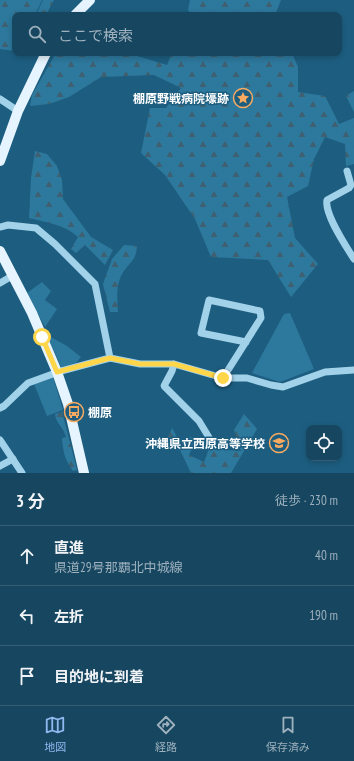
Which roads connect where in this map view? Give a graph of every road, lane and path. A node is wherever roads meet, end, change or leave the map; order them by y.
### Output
1 (90, 0) edge
2 (78, 12) edge
3 (45, 56) edge
4 (0, 99) edge
5 (18, 111) junction
6 (0, 161) edge
7 (347, 171) dead end
8 (0, 227) edge
9 (0, 251) edge
10 (354, 259) edge
11 (12, 276) junction
12 (0, 283) edge
13 (246, 342) junction
14 (110, 358) junction
15 (174, 364) junction
16 (354, 370) edge
17 (57, 372) junction
18 (223, 378) junction
19 (0, 408) edge
20 (0, 440) edge
21 (213, 444) dead end
22 (13, 459) junction
23 (0, 466) edge
24 (22, 473) edge
25 (84, 473) edge

1 - 2 main road
3 - 5 main road
4 - 5 street
5 - 6 main road
7 - 10 street
8 - 14 street
9 - 11 main road
11 - 12 street
11 - 17 main road
13 - 13 street
13 - 18 street
14 - 15 street
14 - 17 street
15 - 18 street
15 - 21 street
16 - 18 street
17 - 19 street
17 - 25 main road
20 - 22 street
22 - 23 street
22 - 24 street

